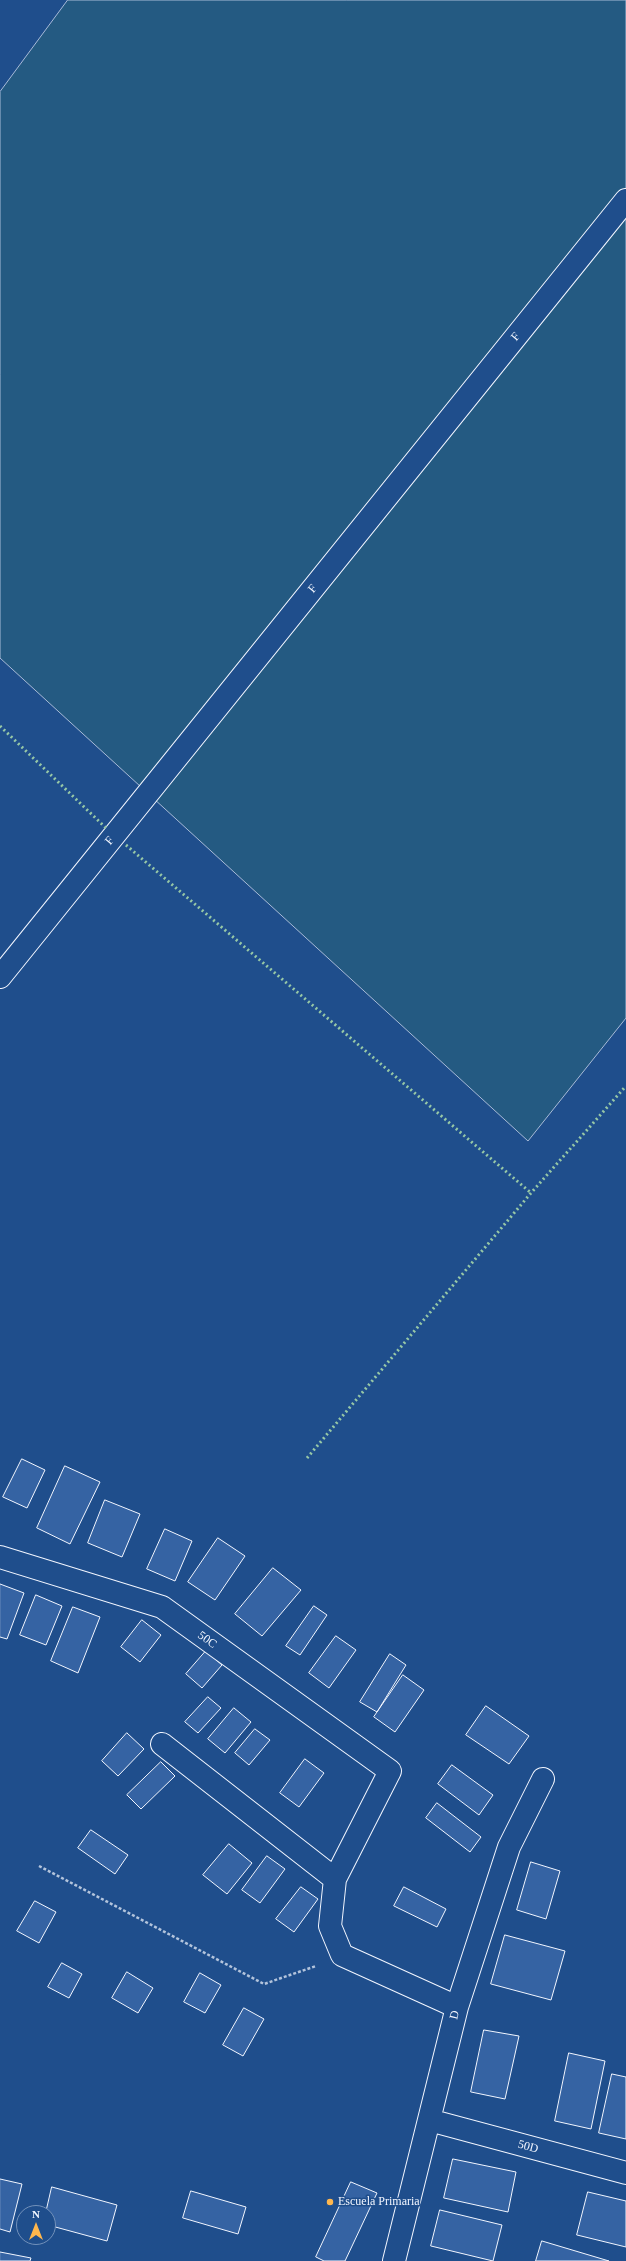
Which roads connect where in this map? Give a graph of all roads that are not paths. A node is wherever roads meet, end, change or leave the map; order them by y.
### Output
1 (626, 200) edge
2 (0, 977) edge
3 (0, 1557) edge
4 (162, 1744) dead end
5 (543, 1779) dead end
6 (335, 1878) junction
7 (457, 2007) junction
8 (429, 2120) junction
9 (626, 2173) edge
10 (394, 2261) edge

1 - 2 street, F
3 - 6 street, 50C
4 - 6 street
5 - 7 street, D
6 - 7 street
7 - 8 street, D
8 - 9 street, 50D
8 - 10 street, D

